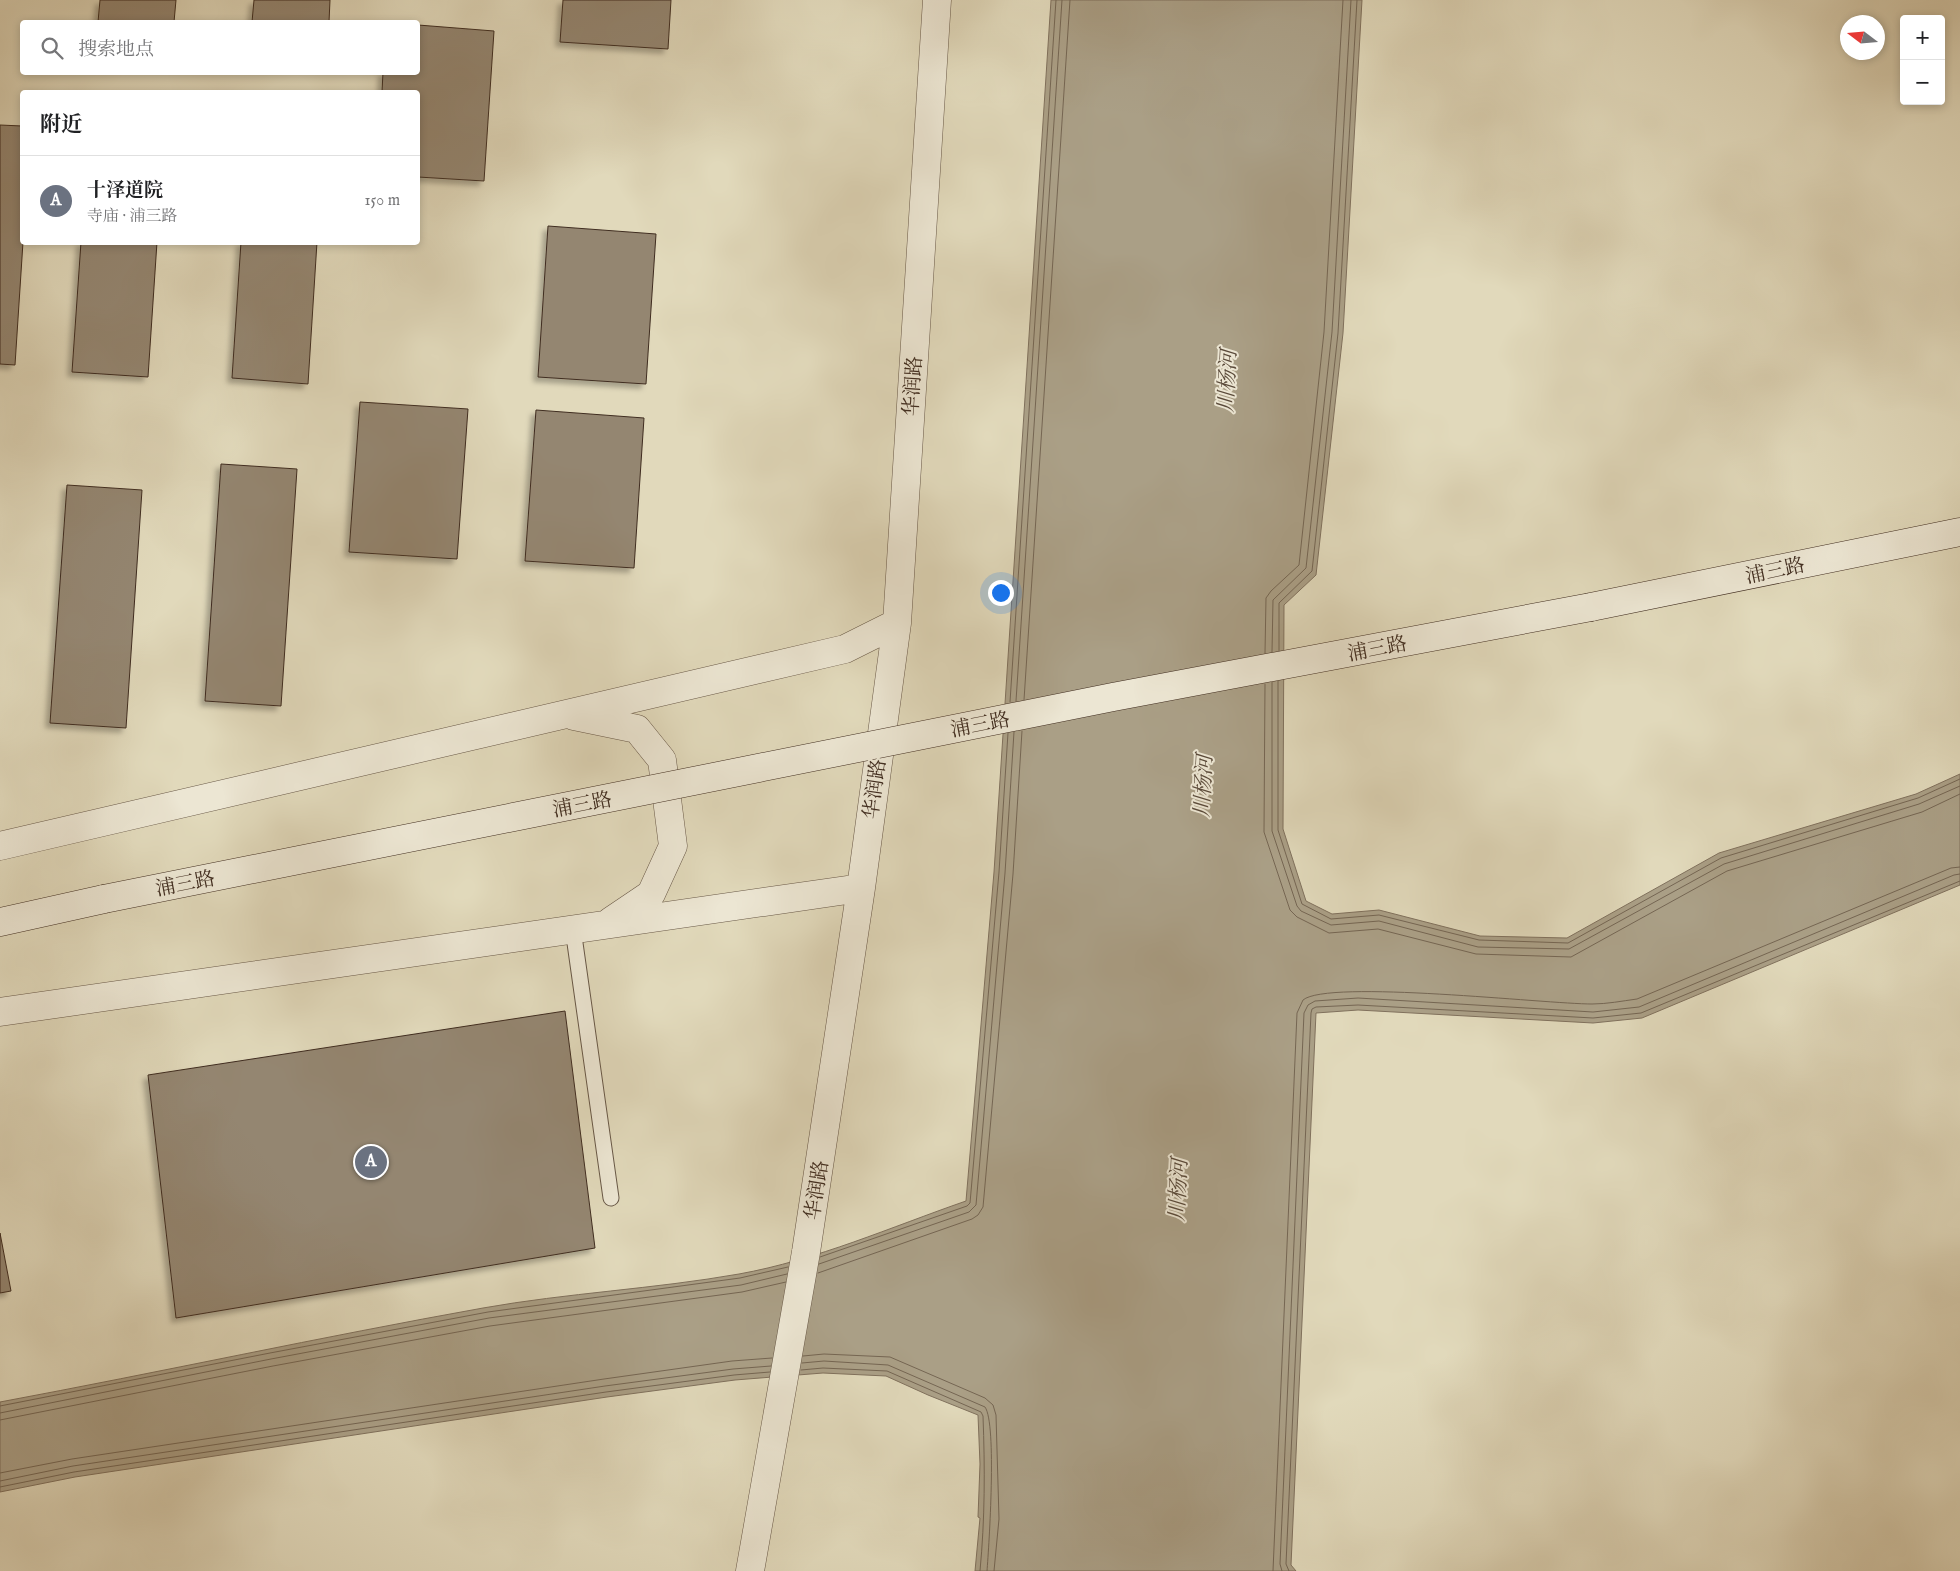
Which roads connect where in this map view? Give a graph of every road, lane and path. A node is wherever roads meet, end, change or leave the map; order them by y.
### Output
1 (937, 0) edge
2 (1960, 532) edge
3 (897, 623) junction
4 (565, 714) junction
5 (0, 846) edge
6 (861, 888) junction
7 (0, 922) edge
8 (606, 925) junction
9 (573, 929) junction
10 (0, 1012) edge
11 (611, 1198) dead end
12 (750, 1571) edge

1 - 3 street, 华润路
2 - 7 street, 浦三路, bridge
3 - 4 street
3 - 6 street, 华润路
4 - 5 street
4 - 8 street
6 - 8 street
6 - 12 street, 华润路
8 - 9 street
9 - 10 street
9 - 11 lane

